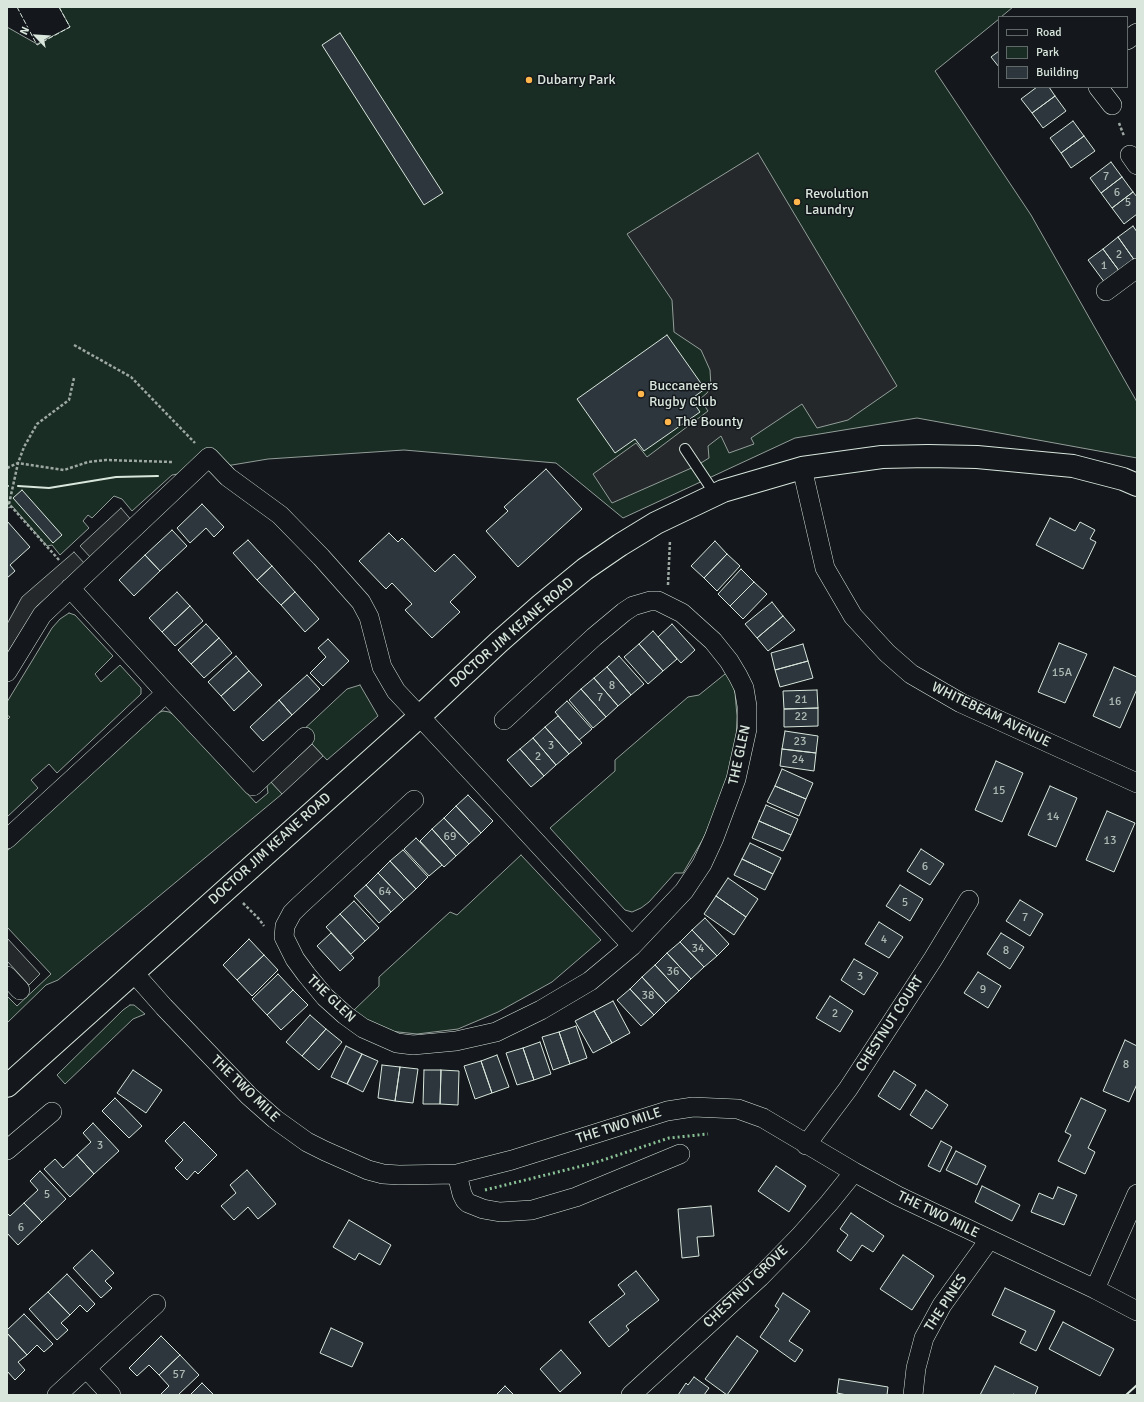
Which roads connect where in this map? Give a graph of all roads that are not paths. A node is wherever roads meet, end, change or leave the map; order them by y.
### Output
1 (1137, 33) edge
2 (1128, 39) edge
3 (1099, 88) edge
4 (1112, 105) road end
5 (1137, 268) edge
6 (1106, 291) dead end
7 (685, 449) dead end
8 (802, 468) junction
9 (1137, 485) edge
10 (715, 494) junction
11 (70, 588) junction
12 (7, 672) edge
13 (166, 693) junction
14 (419, 716) junction
15 (504, 720) dead end
16 (305, 737) dead end
17 (1137, 783) edge
18 (414, 800) dead end
19 (7, 839) edge
20 (969, 900) dead end
21 (632, 946) junction
22 (134, 973) junction
23 (7, 976) edge
24 (20, 990) dead end
25 (7, 1086) edge
26 (52, 1112) dead end
27 (806, 1145) junction
28 (7, 1150) edge
29 (680, 1154) dead end
30 (854, 1172) junction
31 (457, 1174) junction
32 (1137, 1194) edge
33 (989, 1240) junction
34 (1095, 1289) junction
35 (156, 1304) dead end
36 (1137, 1311) edge
37 (86, 1368) junction
38 (57, 1395) edge
39 (111, 1395) edge
40 (630, 1395) edge
41 (913, 1395) edge

1 - 2 street
3 - 4 street
5 - 6 street
7 - 10 lane
8 - 9 street, DOCTOR JIM KEANE ROAD
8 - 10 street, DOCTOR JIM KEANE ROAD
8 - 17 street, WHITEBEAM AVENUE
10 - 14 street, DOCTOR JIM KEANE ROAD
11 - 12 street
11 - 13 street
11 - 14 street
13 - 16 street
13 - 19 street
14 - 21 street
14 - 22 street, DOCTOR JIM KEANE ROAD
15 - 21 street, THE GLEN
18 - 21 street, THE GLEN
20 - 27 street, CHESTNUT COURT
22 - 25 street, DOCTOR JIM KEANE ROAD
22 - 31 street, THE TWO MILE
23 - 24 street
26 - 28 street
27 - 30 street, THE TWO MILE
27 - 31 street, THE TWO MILE
29 - 31 street
30 - 33 street, THE TWO MILE
30 - 40 street, CHESTNUT GROVE
32 - 34 street
33 - 34 street, THE TWO MILE
33 - 41 street, THE PINES
34 - 36 street, THE TWO MILE
35 - 37 street
37 - 38 street
37 - 39 street

